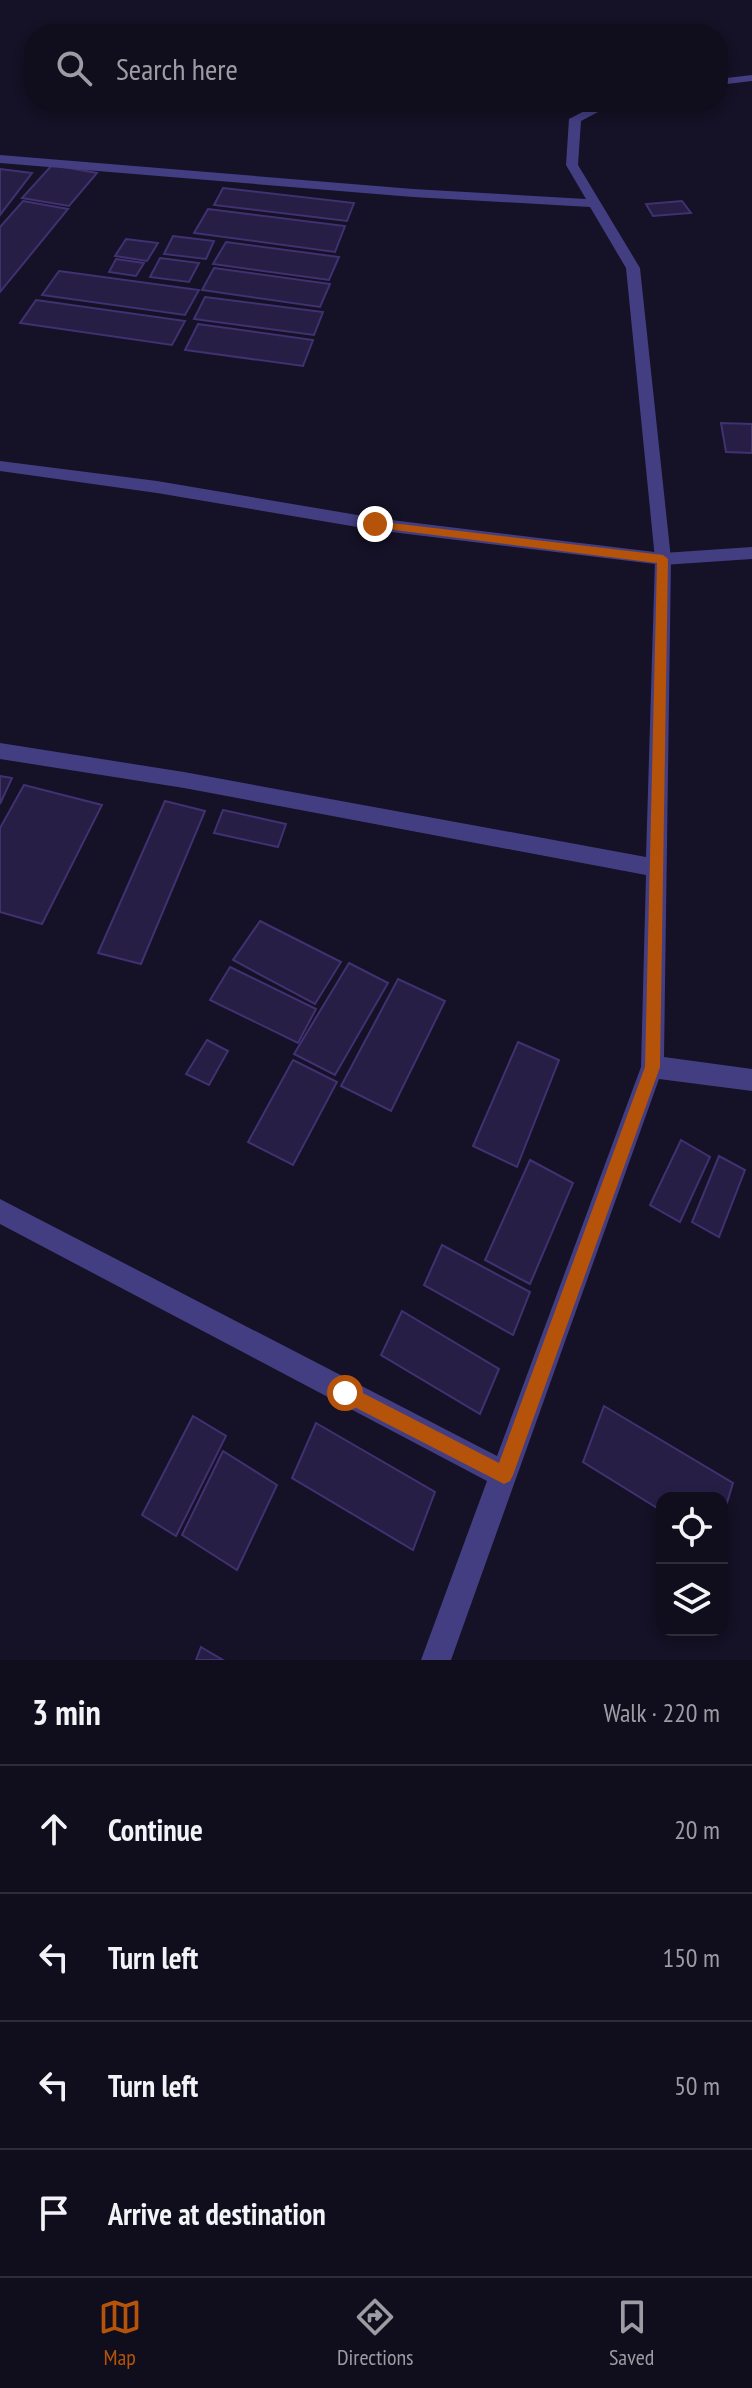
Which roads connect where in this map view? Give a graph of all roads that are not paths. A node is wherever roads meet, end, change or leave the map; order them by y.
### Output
1 (752, 78) edge
2 (728, 81) edge
3 (590, 112) edge
4 (0, 159) edge
5 (595, 203) junction
6 (0, 466) edge
7 (752, 553) edge
8 (663, 559) junction
9 (0, 751) edge
10 (656, 868) junction
11 (652, 1067) junction
12 (752, 1080) edge
13 (0, 1211) edge
14 (504, 1475) junction
15 (436, 1660) edge

1 - 2 street
3 - 5 street
4 - 5 street
5 - 8 street
6 - 8 street
7 - 8 street
8 - 10 street
9 - 10 street
10 - 11 street
11 - 12 street
11 - 14 street
13 - 14 street
14 - 15 street

